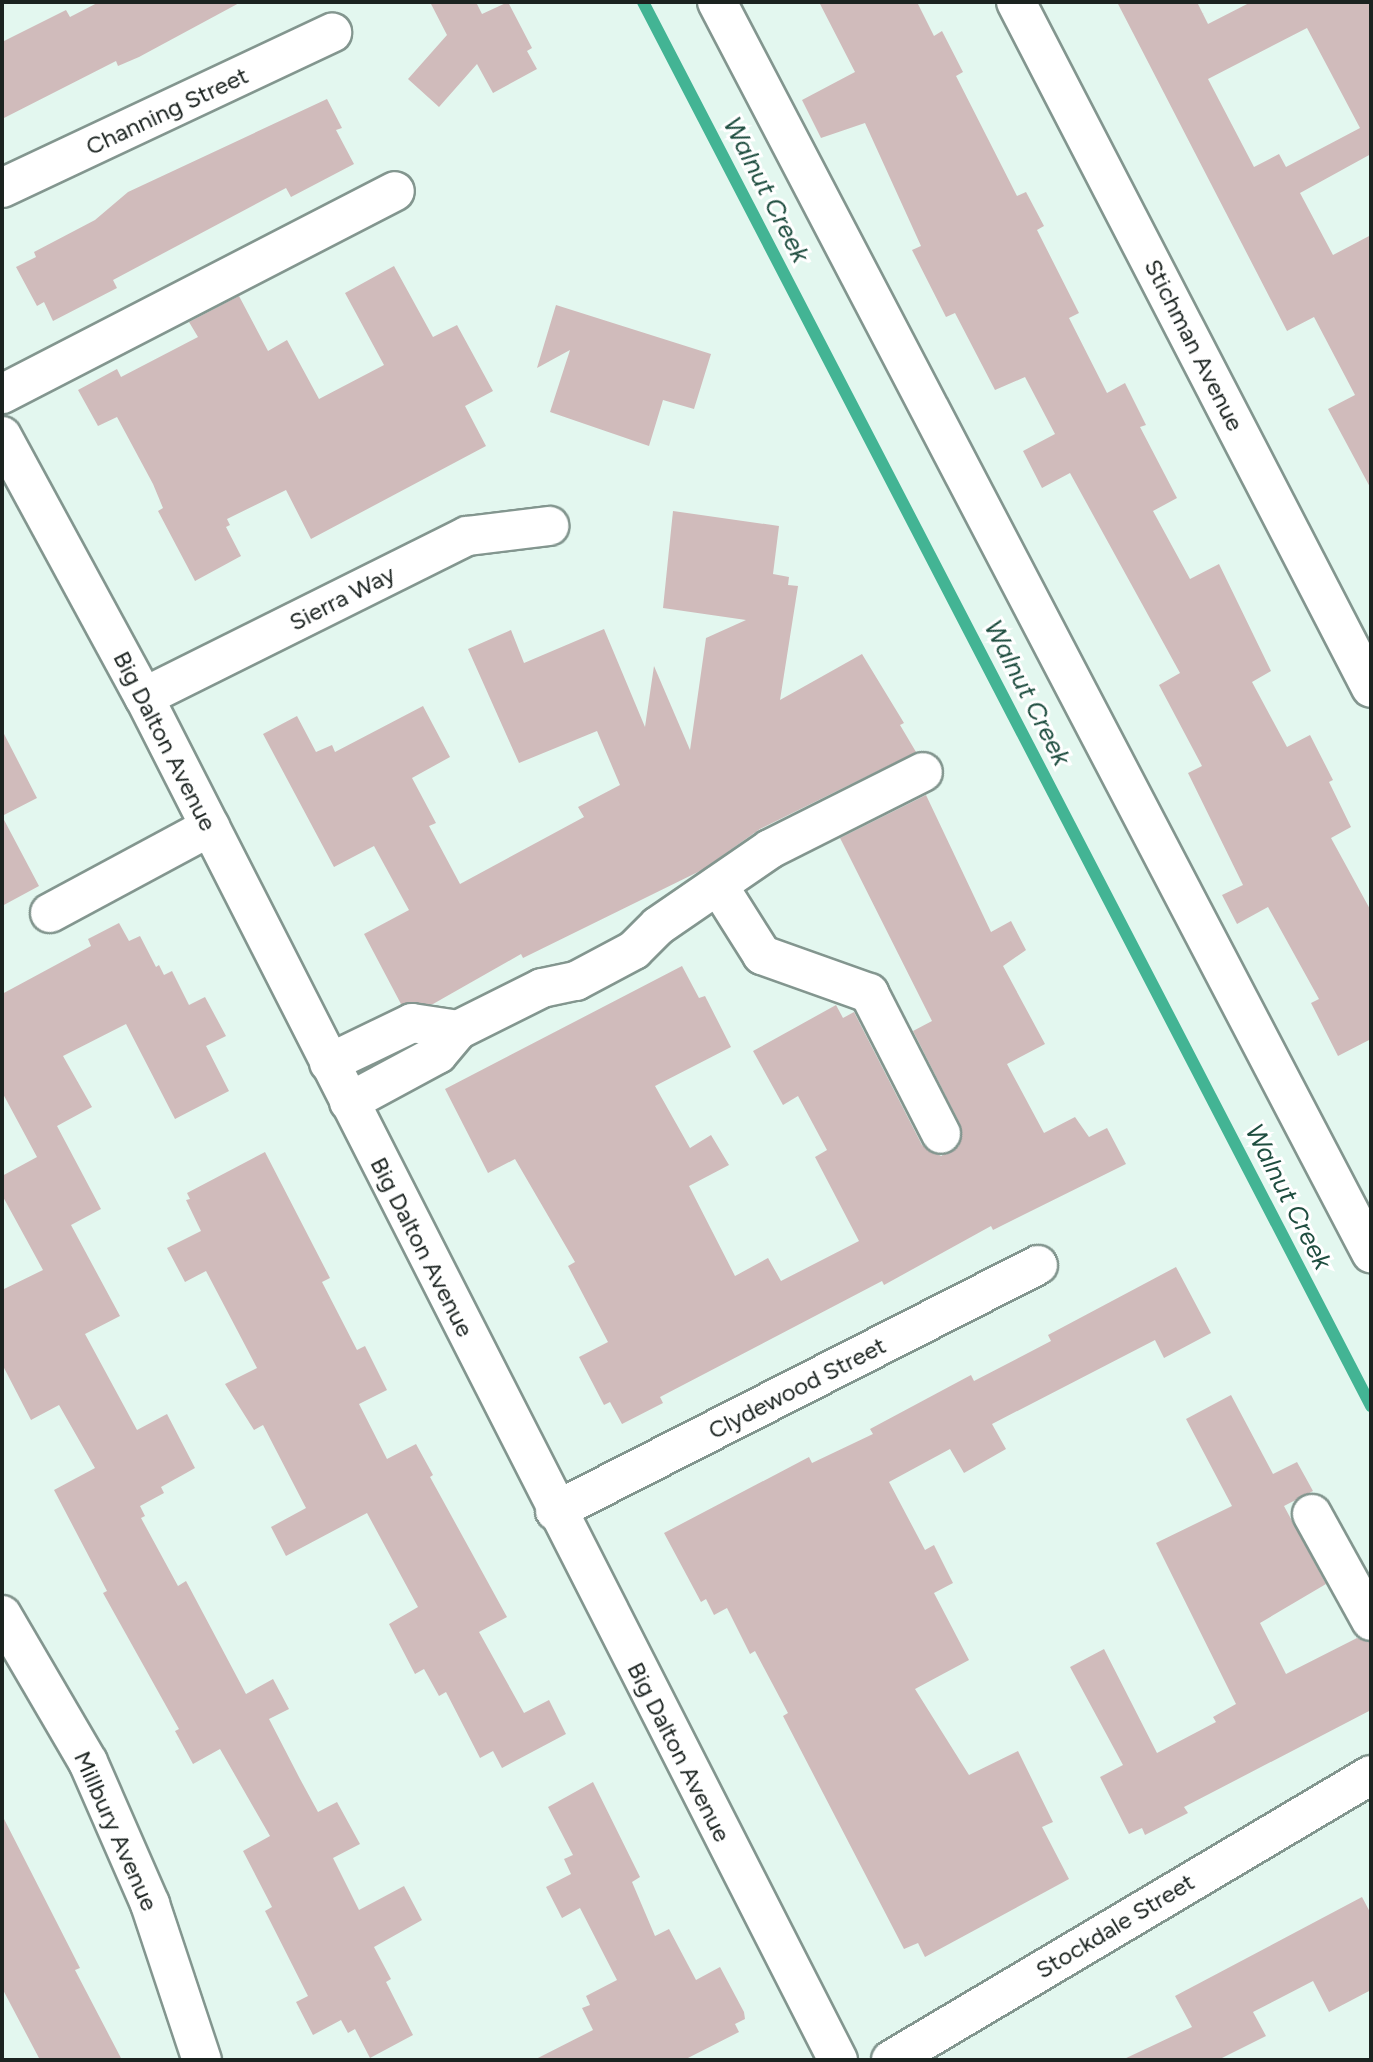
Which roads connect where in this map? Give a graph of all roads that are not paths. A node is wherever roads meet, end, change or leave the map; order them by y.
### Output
1 (717, 2) edge
2 (1016, 2) edge
3 (332, 33) dead end
4 (2, 188) edge
5 (395, 191) dead end
6 (2, 394) edge
7 (2, 436) edge
8 (549, 526) dead end
9 (1371, 688) edge
10 (144, 697) junction
11 (923, 772) dead end
12 (210, 827) junction
13 (718, 886) junction
14 (50, 913) dead end
15 (458, 1030) junction
16 (329, 1063) junction
17 (349, 1102) junction
18 (941, 1134) dead end
19 (1371, 1253) edge
20 (1038, 1265) dead end
21 (555, 1511) junction
22 (1312, 1514) dead end
23 (2, 1615) edge
24 (1371, 1621) edge
25 (1355, 1784) edge
26 (202, 2060) edge
27 (838, 2060) edge
28 (891, 2060) edge

1 - 19 street
2 - 9 street, Stichman Avenue
3 - 4 street, Channing Street
5 - 6 street
7 - 10 street, Big Dalton Avenue
8 - 10 street, Sierra Way
10 - 12 street, Big Dalton Avenue
11 - 13 street
12 - 14 street
12 - 16 street, Big Dalton Avenue
13 - 15 street
13 - 18 street
15 - 16 street
15 - 17 street
16 - 17 street, Big Dalton Avenue
17 - 21 street, Big Dalton Avenue
20 - 21 street, Clydewood Street
21 - 27 street, Big Dalton Avenue
22 - 24 street
23 - 26 street, Millbury Avenue
25 - 28 street, Stockdale Street

